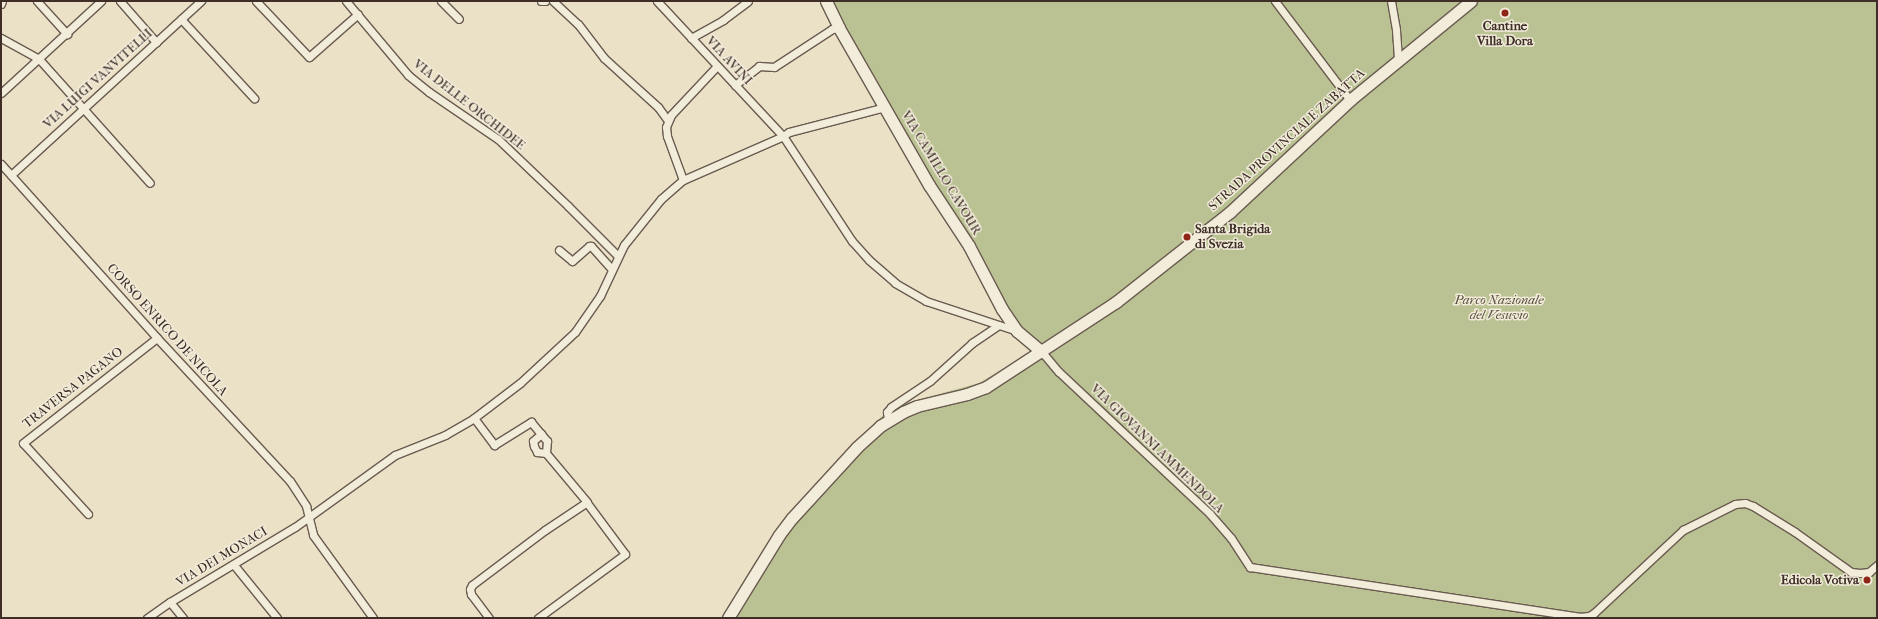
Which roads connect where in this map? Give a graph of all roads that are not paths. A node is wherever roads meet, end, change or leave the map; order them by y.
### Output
1 (2, 1) edge
2 (37, 1) edge
3 (102, 1) edge
4 (120, 1) edge
5 (201, 1) edge
6 (256, 1) edge
7 (346, 1) edge
8 (441, 1) edge
9 (541, 1) edge
10 (545, 1) edge
11 (553, 1) edge
12 (657, 1) edge
13 (748, 1) edge
14 (826, 1) edge
15 (1275, 1) edge
16 (1391, 1) edge
17 (1470, 1) edge
18 (1, 4) edge
19 (358, 14) junction
20 (181, 19) junction
21 (459, 19) dead end
22 (839, 28) junction
23 (67, 34) junction
24 (1, 38) edge
25 (691, 38) junction
26 (156, 42) junction
27 (39, 59) junction
28 (1398, 59) junction
29 (717, 66) junction
30 (735, 85) junction
31 (1, 93) edge
32 (254, 98) dead end
33 (1350, 100) junction
34 (885, 107) junction
35 (84, 108) junction
36 (668, 121) junction
37 (783, 136) junction
38 (1, 164) edge
39 (10, 175) junction
40 (683, 180) junction
41 (150, 183) dead end
42 (559, 250) dead end
43 (618, 256) junction
44 (612, 269) junction
45 (999, 325) junction
46 (1017, 331) junction
47 (157, 338) junction
48 (1042, 352) junction
49 (474, 418) junction
50 (888, 420) junction
51 (541, 434) junction
52 (546, 453) junction
53 (587, 503) dead end
54 (88, 514) dead end
55 (309, 516) junction
56 (234, 565) junction
57 (1877, 565) edge
58 (170, 602) junction
59 (147, 618) edge
60 (183, 618) edge
61 (277, 618) edge
62 (373, 618) edge
63 (489, 618) edge
64 (538, 618) edge
65 (728, 618) edge

1 - 18 street
2 - 23 street
3 - 23 street
4 - 26 street
5 - 20 street, VIA LUIGI VANVITELLI
6 - 19 street
7 - 19 street, VIA DELLE ORCHIDEE
8 - 21 street
9 - 10 street
11 - 36 street
12 - 25 street, VIA AVINI
13 - 25 street
14 - 22 street, VIA CAMILLO CAVOUR
15 - 33 street
16 - 28 street
17 - 28 street, STRADA PROVINCIALE ZABATTA
19 - 43 street, VIA DELLE ORCHIDEE
20 - 26 street, VIA LUIGI VANVITELLI
20 - 32 street
22 - 30 street
22 - 34 street, VIA CAMILLO CAVOUR
23 - 27 street
24 - 27 street
25 - 29 street, VIA AVINI
26 - 35 street, VIA LUIGI VANVITELLI
27 - 31 street
27 - 35 street
28 - 33 street, STRADA PROVINCIALE ZABATTA
29 - 30 street, VIA AVINI
29 - 36 street
30 - 37 street, VIA AVINI
33 - 48 street, STRADA PROVINCIALE ZABATTA
34 - 37 street, VIA DEI MONACI
34 - 46 street, VIA CAMILLO CAVOUR
35 - 39 street, VIA LUIGI VANVITELLI
35 - 41 street
36 - 40 street
37 - 40 street, VIA DEI MONACI
37 - 45 street, VIA AVINI
38 - 39 street, CORSO ENRICO DE NICOLA
39 - 47 street, CORSO ENRICO DE NICOLA
40 - 43 street, VIA DEI MONACI
42 - 44 street
43 - 44 street, VIA DEI MONACI
44 - 49 street, VIA DEI MONACI
45 - 46 street, VIA AVINI
45 - 50 street
46 - 48 street, VIA CAMILLO CAVOUR
47 - 54 street, TRAVERSA PAGANO
47 - 55 street, CORSO ENRICO DE NICOLA
48 - 50 street, STRADA PROVINCIALE ZABATTA
48 - 57 street, VIA GIOVANNI AMMENDOLA
49 - 51 street
49 - 55 street, VIA DEI MONACI
50 - 65 street, STRADA PROVINCIALE ZABATTA
51 - 52 street
51 - 52 street
52 - 63 street
53 - 64 street
55 - 56 street, VIA DEI MONACI
55 - 62 street, CORSO ENRICO DE NICOLA
56 - 58 street, VIA DEI MONACI
56 - 61 street
58 - 59 street, VIA DEI MONACI
58 - 60 street

